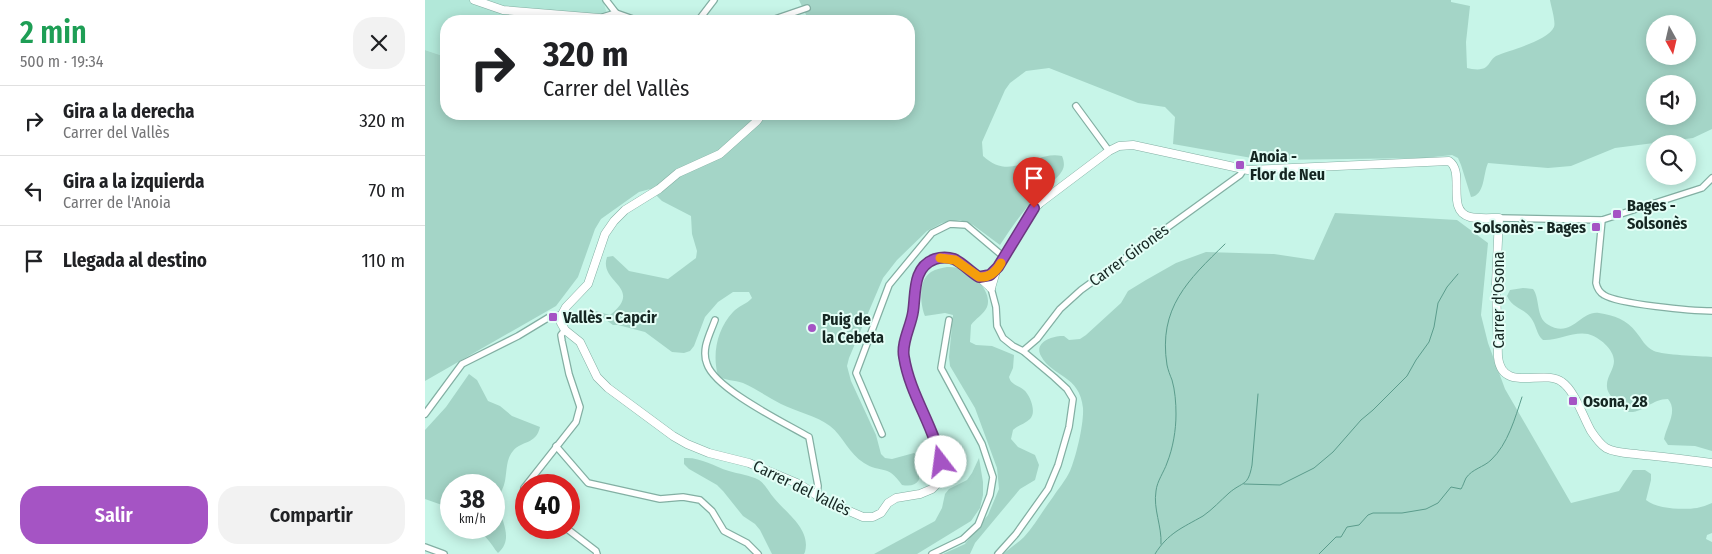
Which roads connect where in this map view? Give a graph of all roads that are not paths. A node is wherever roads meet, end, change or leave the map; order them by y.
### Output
1 (475, 0) edge
2 (607, 0) edge
3 (713, 0) edge
4 (497, 4) edge
5 (807, 8) dead end
6 (616, 13) junction
7 (573, 15) edge
8 (608, 15) edge
9 (621, 15) edge
10 (702, 15) edge
11 (787, 15) edge
12 (1076, 106) dead end
13 (758, 120) edge
14 (1109, 152) junction
15 (1244, 169) junction
16 (1712, 178) edge
17 (1499, 218) junction
18 (1602, 220) junction
19 (1004, 257) junction
20 (996, 271) junction
21 (979, 277) junction
22 (991, 288) junction
23 (1712, 312) edge
24 (562, 315) junction
25 (715, 320) dead end
26 (949, 320) dead end
27 (565, 330) junction
28 (1023, 351) junction
29 (425, 414) edge
30 (881, 434) dead end
31 (556, 446) junction
32 (1712, 463) edge
33 (534, 474) edge
34 (817, 496) junction
35 (579, 539) edge
36 (425, 547) edge
37 (444, 554) edge
38 (597, 554) edge
39 (758, 554) edge
40 (932, 554) edge
41 (998, 554) edge

1 - 4 street
2 - 6 street
3 - 10 street
4 - 7 street
5 - 11 street
6 - 8 street
6 - 9 street
12 - 14 street
13 - 24 street
14 - 15 street
14 - 19 street
15 - 17 street
15 - 28 street, Carrer Gironès
16 - 18 street
17 - 18 street
17 - 32 street, Carrer d'Osona
18 - 23 street
19 - 20 street
19 - 30 street
20 - 21 street
20 - 22 street
21 - 22 street
21 - 34 street, Carrer del Vallès
22 - 28 street
24 - 27 street
24 - 29 street
25 - 34 street
26 - 40 street
27 - 31 street
27 - 34 street, Carrer del Vallès
28 - 41 street
31 - 33 street
31 - 39 street
35 - 38 street
36 - 37 street

